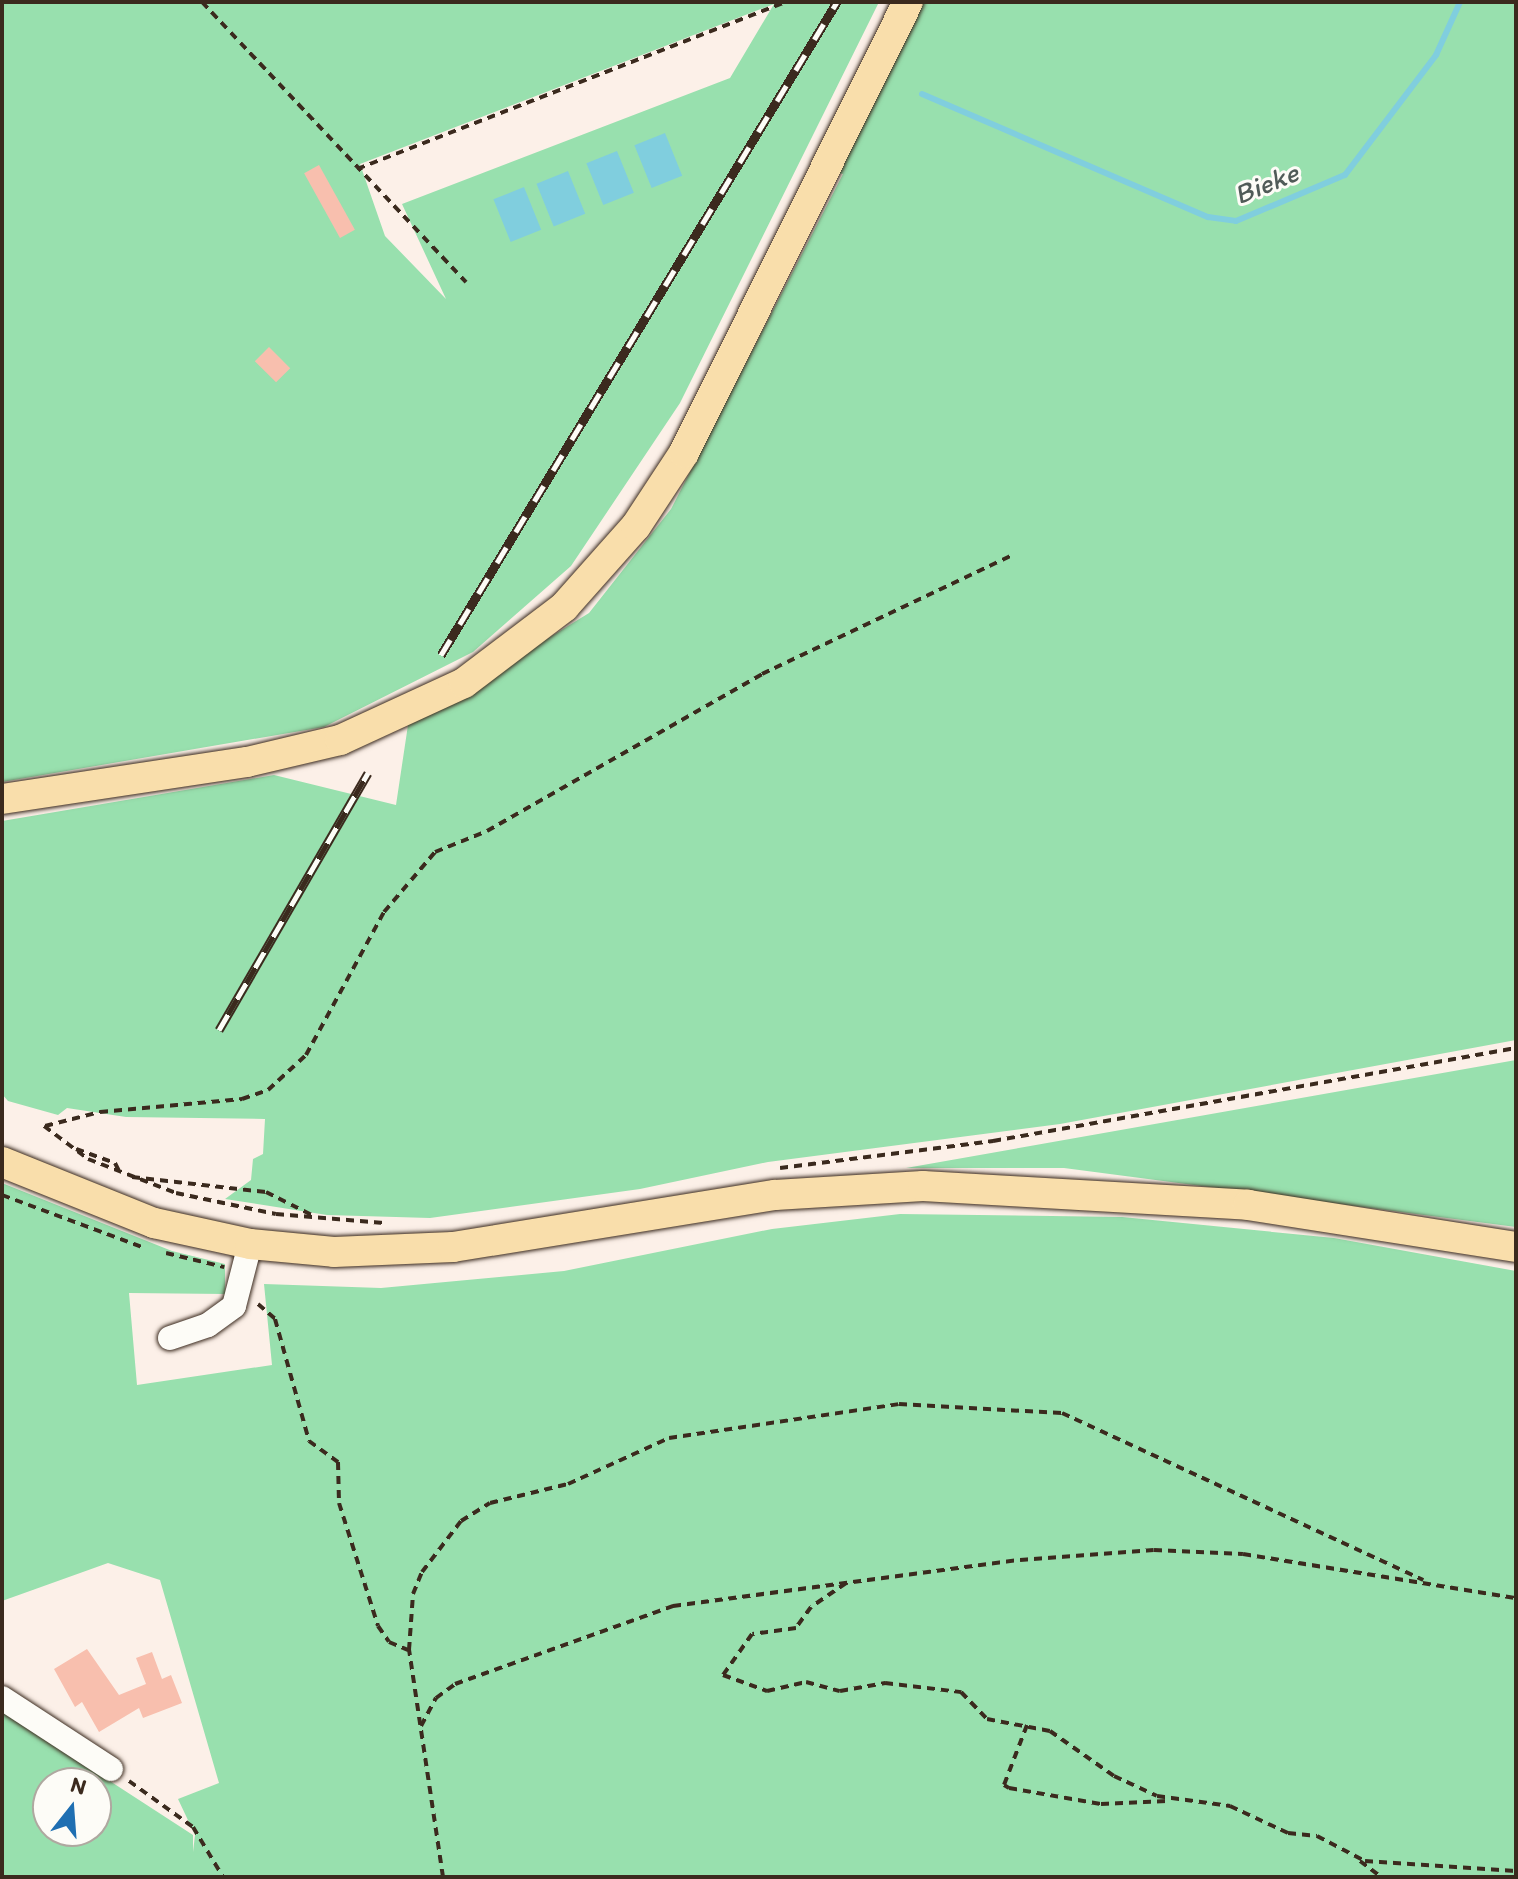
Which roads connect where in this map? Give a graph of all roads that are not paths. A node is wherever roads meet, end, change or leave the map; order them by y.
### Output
1 (908, 2) edge
2 (2, 799) edge
3 (2, 1162) edge
4 (250, 1244) junction
5 (1516, 1247) edge
6 (170, 1338) dead end
7 (2, 1698) edge
8 (108, 1767) edge

1 - 2 main road
3 - 4 main road
4 - 5 main road
4 - 6 lane
7 - 8 lane

